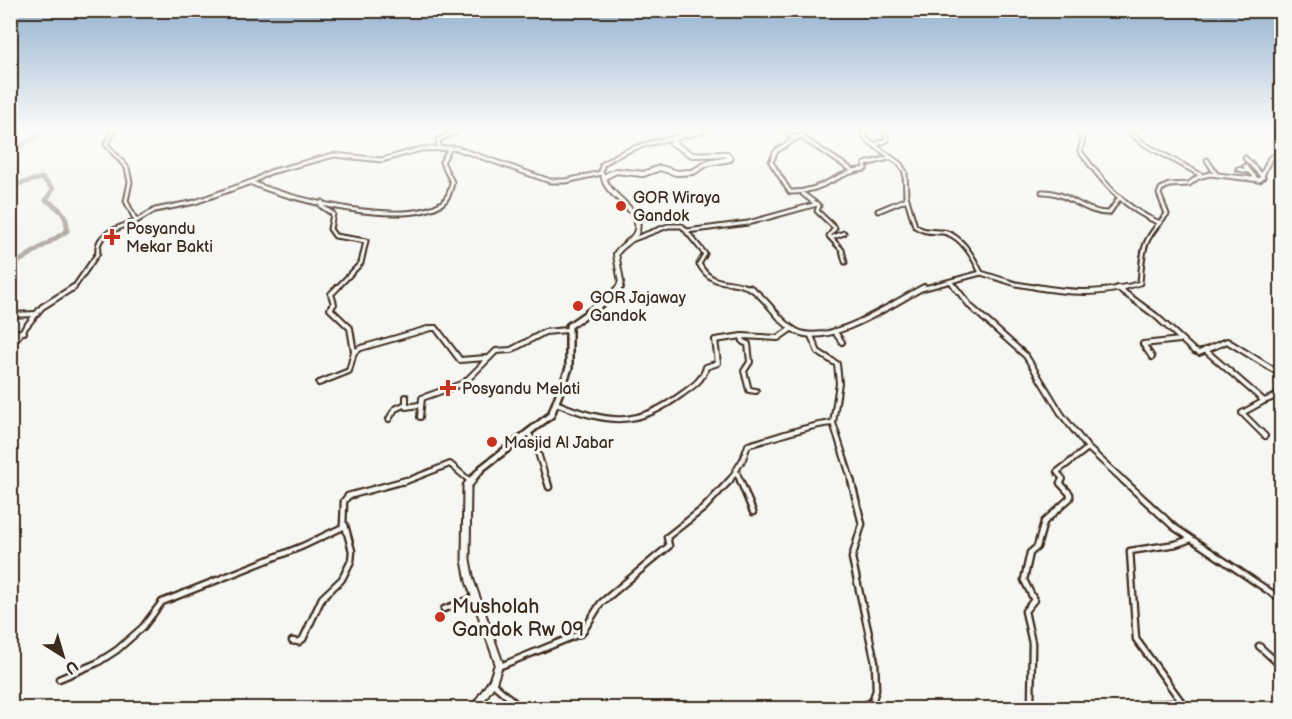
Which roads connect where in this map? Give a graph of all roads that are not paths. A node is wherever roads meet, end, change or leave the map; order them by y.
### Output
1 (124, 165) edge
2 (298, 165) edge
3 (444, 165) edge
4 (500, 165) edge
5 (603, 165) edge
6 (705, 165) edge
7 (771, 165) edge
8 (844, 165) edge
9 (865, 165) edge
10 (897, 165) edge
11 (1090, 165) edge
12 (1185, 165) edge
13 (1210, 165) edge
14 (1251, 165) edge
15 (1268, 165) edge
16 (1245, 166) dead end
17 (1238, 169) dead end
18 (852, 170) junction
19 (1249, 171) junction
20 (1217, 174) junction
21 (603, 175) junction
22 (1201, 176) junction
23 (1263, 177) junction
24 (1258, 181) junction
25 (251, 182) junction
26 (1042, 192) dead end
27 (802, 193) junction
28 (1120, 196) junction
29 (907, 200) junction
30 (322, 202) junction
31 (817, 204) junction
32 (878, 211) dead end
33 (1160, 223) junction
34 (128, 225) junction
35 (687, 231) junction
36 (844, 233) dead end
37 (831, 238) junction
38 (630, 241) junction
39 (845, 262) dead end
40 (981, 273) junction
41 (950, 281) junction
42 (1118, 288) junction
43 (37, 314) junction
44 (10, 315) edge
45 (792, 329) junction
46 (567, 330) junction
47 (24, 332) junction
48 (834, 332) junction
49 (10, 333) edge
50 (742, 336) junction
51 (811, 336) junction
52 (1180, 340) junction
53 (842, 342) dead end
54 (10, 346) edge
55 (1205, 350) junction
56 (354, 352) junction
57 (1152, 357) dead end
58 (486, 358) junction
59 (1281, 375) edge
60 (319, 383) dead end
61 (756, 391) dead end
62 (1281, 394) edge
63 (406, 397) dead end
64 (1264, 401) junction
65 (556, 403) junction
66 (406, 404) junction
67 (420, 405) junction
68 (420, 417) dead end
69 (389, 419) dead end
70 (833, 423) junction
71 (529, 434) junction
72 (1265, 436) dead end
73 (1088, 448) junction
74 (737, 473) junction
75 (470, 481) junction
76 (549, 487) dead end
77 (753, 512) dead end
78 (345, 525) junction
79 (1191, 539) junction
80 (476, 596) junction
81 (1281, 600) edge
82 (444, 609) dead end
83 (292, 641) dead end
84 (1259, 646) dead end
85 (498, 667) junction
86 (1281, 667) edge
87 (59, 679) dead end
88 (492, 683) junction
89 (872, 702) junction
90 (1182, 703) junction
91 (475, 708) edge
92 (521, 708) edge
93 (858, 708) edge
94 (876, 708) edge
95 (1031, 708) edge
96 (1144, 708) edge
97 (1186, 708) edge

1 - 34 street
2 - 25 street
3 - 30 street
4 - 21 street
5 - 21 street
6 - 21 main road
7 - 27 street
8 - 18 street
9 - 18 street
10 - 29 street
11 - 28 street
12 - 22 street
13 - 20 street
14 - 23 street
15 - 23 street
16 - 19 street
17 - 19 street
18 - 27 street
19 - 24 street
20 - 22 street
20 - 24 street
21 - 38 main road
22 - 33 street
23 - 24 street
25 - 30 street
25 - 34 street
26 - 28 street
27 - 31 street
28 - 33 street
29 - 32 street
29 - 40 street
30 - 56 street
31 - 35 street
31 - 37 street
33 - 42 street
34 - 43 street
35 - 38 street
35 - 45 street
36 - 37 street
37 - 39 street
38 - 46 main road
40 - 41 street
40 - 42 street
41 - 48 street
41 - 73 street
42 - 52 street
43 - 44 street
43 - 47 street
45 - 50 street
45 - 51 street
46 - 58 street
46 - 65 main road
47 - 49 street
47 - 54 street
48 - 51 street
48 - 53 street
50 - 61 street
50 - 65 street
51 - 70 street
52 - 55 street
52 - 57 street
55 - 59 street
55 - 64 street
56 - 58 street
56 - 60 street
58 - 67 street
62 - 64 street
63 - 66 street
64 - 72 street
65 - 71 main road
66 - 67 street
66 - 69 street
67 - 68 street
70 - 74 street
70 - 89 street
71 - 75 main road
71 - 76 street
73 - 79 street
73 - 95 street
74 - 77 street
74 - 85 street
75 - 78 street
75 - 80 main road
78 - 83 street
78 - 87 street
79 - 81 street
79 - 90 street
80 - 82 street
80 - 85 main road
84 - 86 street
85 - 88 main road
88 - 91 main road
88 - 92 street
89 - 93 street
89 - 94 street
90 - 96 street
90 - 97 street

